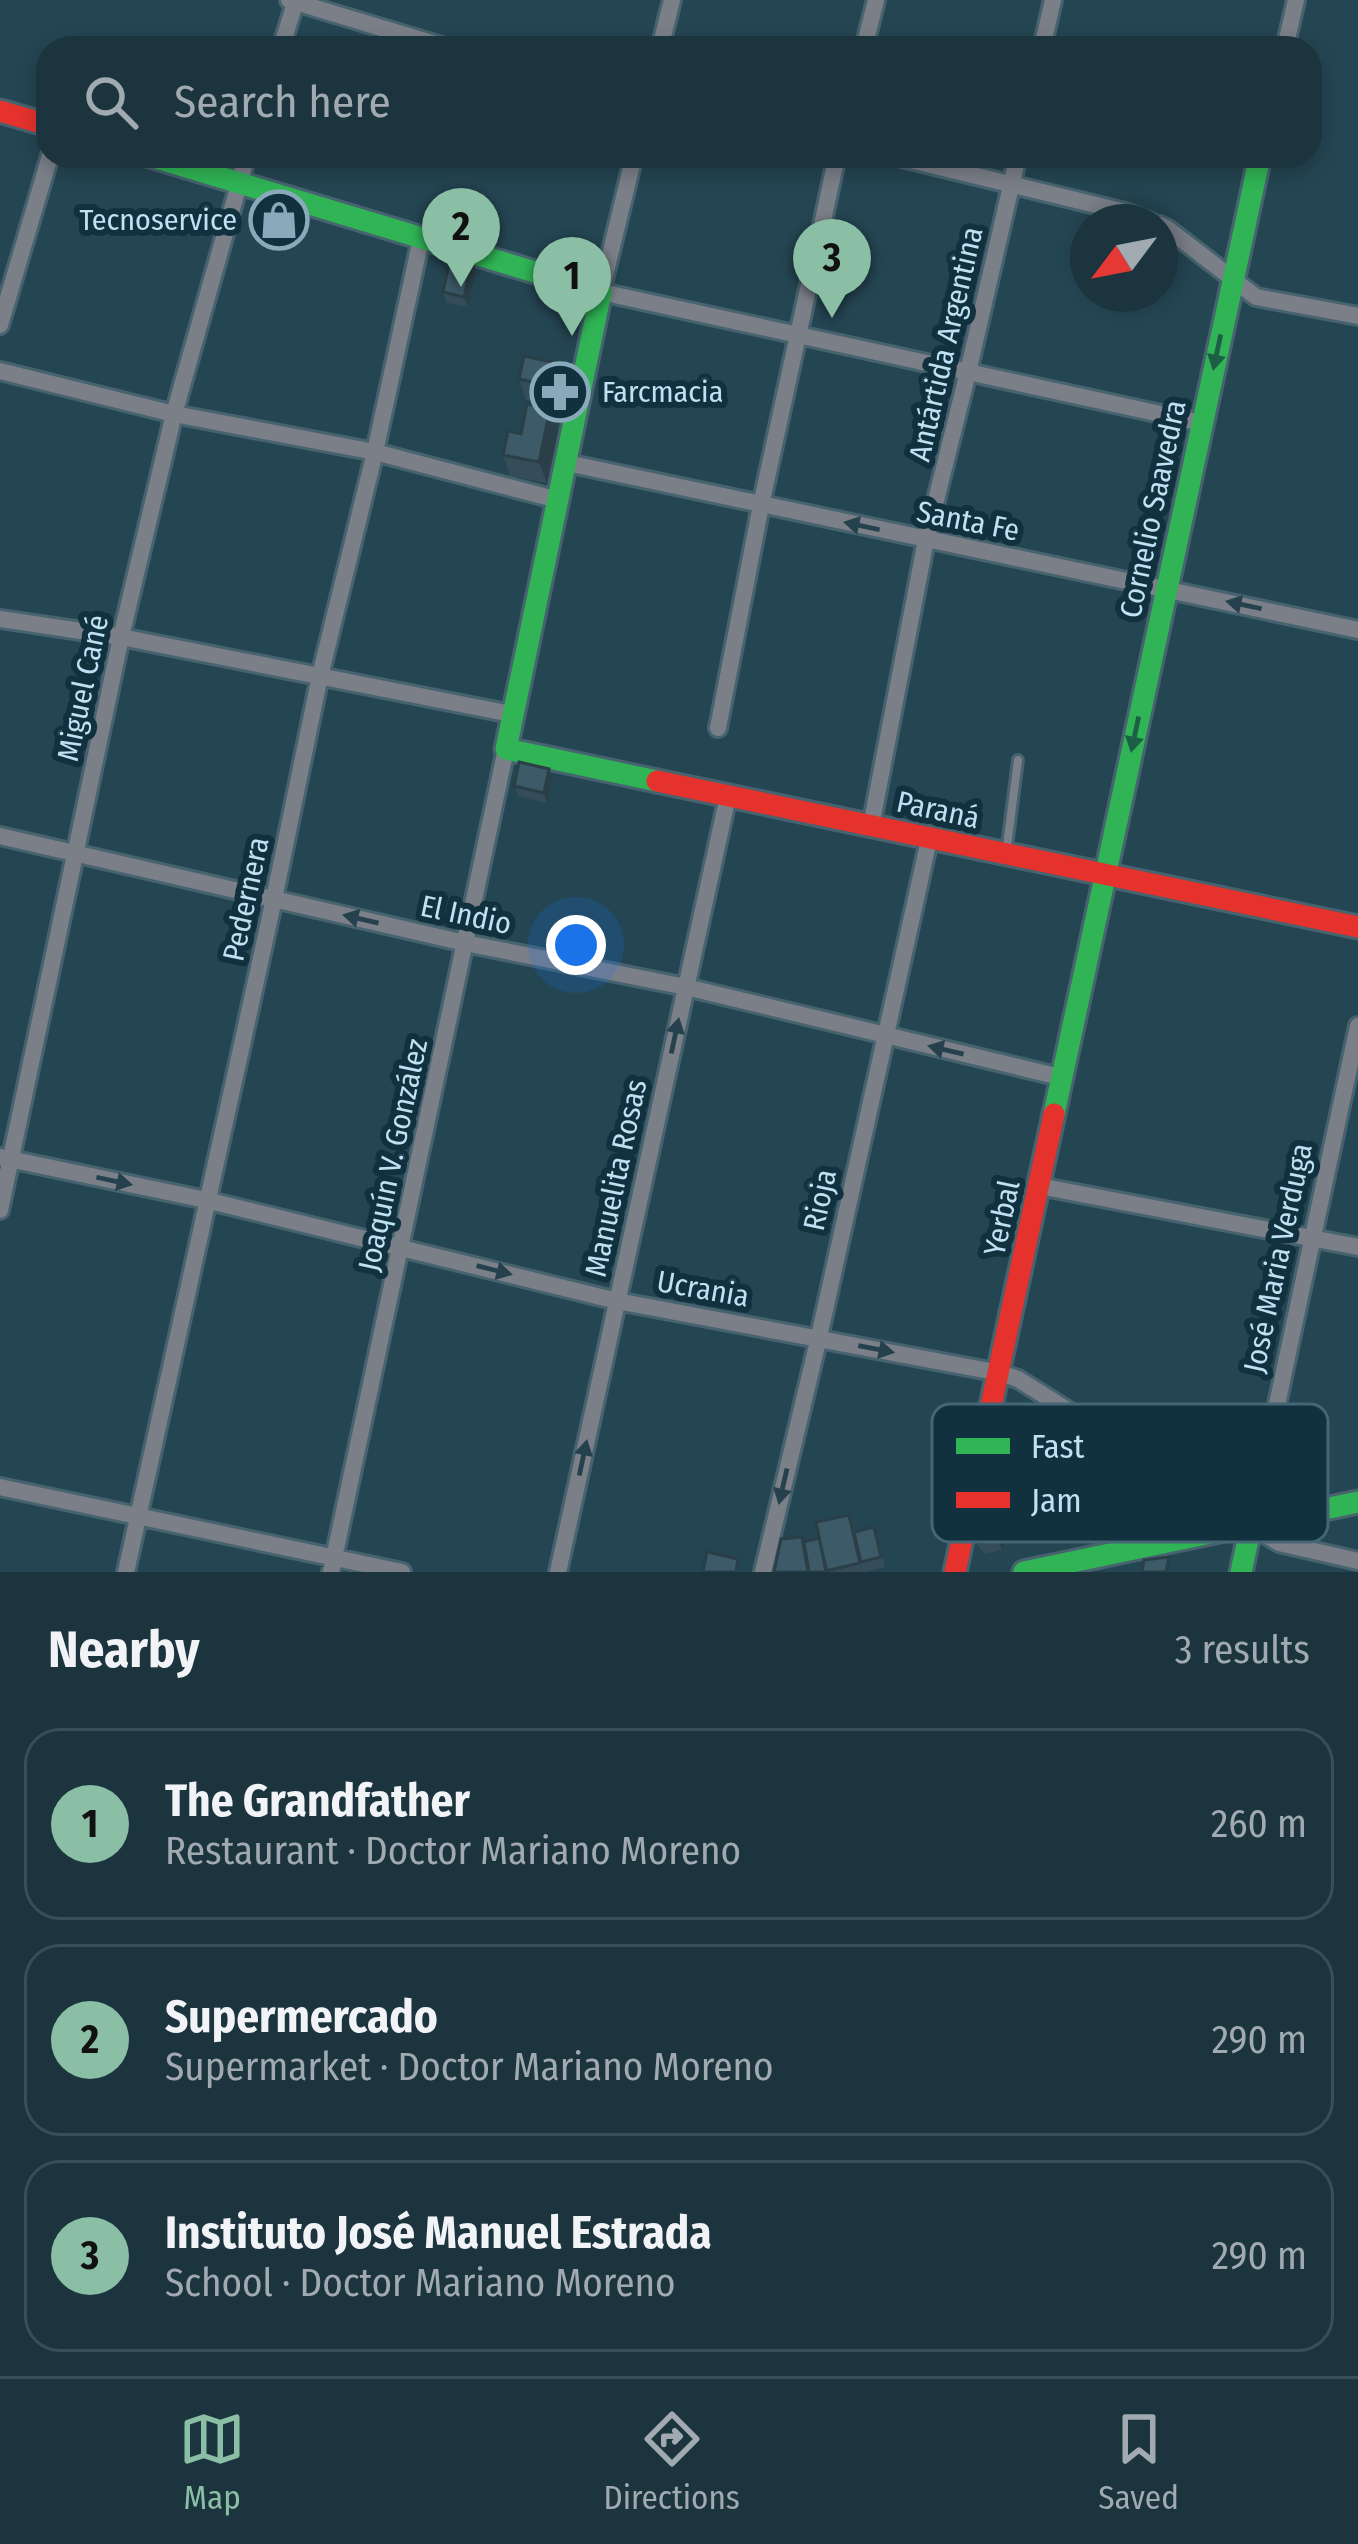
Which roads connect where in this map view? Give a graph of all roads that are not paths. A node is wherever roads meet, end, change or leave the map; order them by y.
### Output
1 (672, 0) edge
2 (876, 0) edge
3 (1053, 0) edge
4 (1295, 0) edge
5 (294, 1) edge
6 (284, 36) edge
7 (409, 36) edge
8 (663, 36) edge
9 (867, 36) edge
10 (1045, 36) edge
11 (1288, 36) edge
12 (0, 111) edge
13 (36, 122) edge
14 (46, 168) edge
15 (191, 168) edge
16 (243, 168) edge
17 (631, 168) edge
18 (835, 168) edge
19 (944, 168) edge
20 (1015, 168) edge
21 (1257, 168) edge
22 (238, 182) junction
23 (1011, 184) junction
24 (1092, 204) edge
25 (1178, 237) edge
26 (421, 238) junction
27 (1233, 278) junction
28 (601, 292) junction
29 (1358, 316) edge
30 (0, 325) edge
31 (800, 335) junction
32 (0, 371) edge
33 (968, 372) junction
34 (174, 414) junction
35 (1202, 423) junction
36 (375, 452) junction
37 (567, 463) junction
38 (558, 500) junction
39 (761, 506) junction
40 (926, 540) junction
41 (1166, 588) junction
42 (0, 619) edge
43 (1358, 630) edge
44 (121, 637) junction
45 (320, 676) junction
46 (511, 714) junction
47 (718, 728) dead end
48 (506, 749) junction
49 (1018, 760) dead end
50 (728, 796) junction
51 (871, 826) junction
52 (0, 836) edge
53 (929, 839) junction
54 (76, 854) junction
55 (1006, 855) junction
56 (1105, 875) junction
57 (274, 899) junction
58 (1358, 927) edge
59 (465, 943) junction
60 (686, 987) junction
61 (1358, 1026) edge
62 (884, 1035) junction
63 (1060, 1077) junction
64 (5, 1158) edge
65 (1039, 1186) junction
66 (206, 1200) junction
67 (0, 1210) edge
68 (1314, 1238) junction
69 (402, 1246) junction
70 (1358, 1247) edge
71 (617, 1301) junction
72 (819, 1337) junction
73 (1000, 1373) junction
74 (993, 1404) edge
75 (1058, 1404) edge
76 (1278, 1404) edge
77 (0, 1487) edge
78 (1358, 1502) edge
79 (1328, 1509) edge
80 (138, 1517) junction
81 (962, 1542) edge
82 (1172, 1542) edge
83 (1248, 1542) edge
84 (1277, 1542) edge
85 (1358, 1561) edge
86 (332, 1564) edge
87 (126, 1572) edge
88 (403, 1572) edge
89 (558, 1572) edge
90 (763, 1572) edge
91 (955, 1572) edge
92 (1024, 1572) edge
93 (1241, 1572) edge

1 - 8 street
2 - 9 street
3 - 10 street
4 - 11 street
5 - 6 street
5 - 7 street
12 - 13 street
14 - 30 street
15 - 22 street
16 - 22 street, Miguel Cané
17 - 28 street
18 - 31 street
19 - 23 street
20 - 23 street, Antártida Argentina
21 - 27 street, Cornelio Saavedra
22 - 26 street
22 - 34 street, Miguel Cané
23 - 24 street
23 - 33 street, Antártida Argentina
25 - 27 street
26 - 28 street
26 - 36 street, Pedernera
27 - 29 street
27 -> 35 street, Cornelio Saavedra
28 - 31 street
28 - 37 street
31 - 33 street
31 - 39 street
32 - 34 street
33 - 35 street
33 - 40 street, Antártida Argentina
34 - 36 street
34 - 44 street, Miguel Cané
35 - 41 street, Cornelio Saavedra
36 - 38 street
36 - 45 street, Pedernera
37 - 38 street
37 - 39 street, Santa Fe
38 - 46 street
40 -> 39 street, Santa Fe
39 - 47 street
40 - 41 street, Santa Fe
40 - 51 street, Antártida Argentina
43 -> 41 street, Santa Fe
41 -> 56 street, Cornelio Saavedra
42 - 44 street
44 - 45 street
44 - 54 street, Miguel Cané
45 - 46 street
45 - 57 street, Pedernera
46 - 48 street
48 - 50 street, Paraná
48 - 59 street, Joaquín V. González
49 - 55 lane
50 - 51 street, Paraná
50 - 60 street, Manuelita Rosas
51 - 53 street, Paraná
52 - 54 street, El Indio
53 - 55 street, Paraná
53 - 62 street, Rioja
54 - 57 street, El Indio
54 - 64 street, Miguel Cané
55 - 56 street, Paraná
56 - 58 street, Paraná
56 - 63 street, Yerbal
59 -> 57 street, El Indio
57 - 66 street, Pedernera
59 - 60 street, El Indio
59 - 69 street, Joaquín V. González
60 - 62 street, El Indio
71 -> 60 street, Manuelita Rosas
61 - 68 street, José Maria Verduga
63 -> 62 street, El Indio
62 - 72 street, Rioja
63 - 65 street, Yerbal
64 -> 66 street, Ucrania
64 - 67 street, Miguel Cané
65 - 68 street
65 - 73 street, Yerbal
66 - 69 street, Ucrania
66 - 80 street, Pedernera
68 - 70 street
68 - 76 street, José Maria Verduga
69 -> 71 street, Ucrania
69 - 86 street, Joaquín V. González
71 - 72 street, Ucrania
89 -> 71 street, Manuelita Rosas
72 -> 73 street, Ucrania
72 -> 90 street, Rioja
73 - 74 street, Yerbal
73 - 75 street, Ucrania
77 - 80 street
78 - 79 street
80 - 86 street
80 - 87 street, Pedernera
81 - 91 street, Yerbal
82 - 92 street
83 - 93 street, José Maria Verduga
84 - 85 street, Ucrania
86 - 88 street

